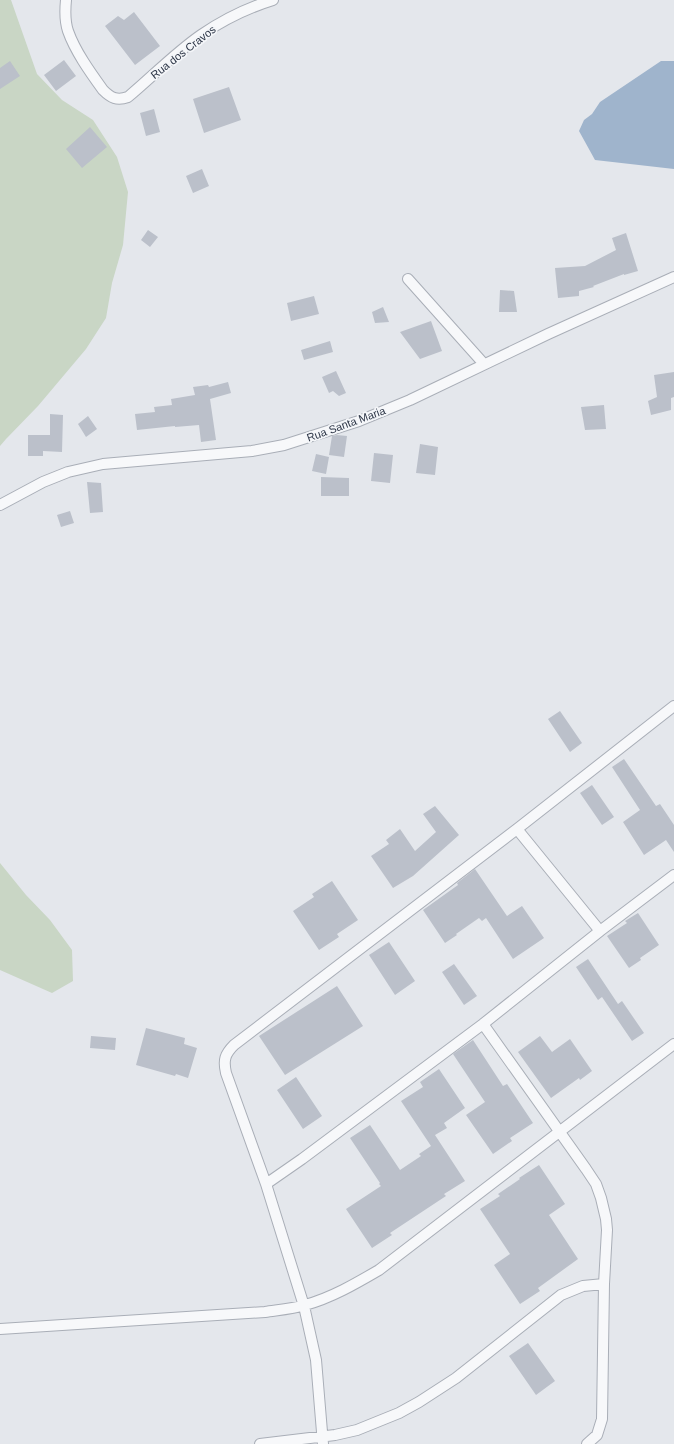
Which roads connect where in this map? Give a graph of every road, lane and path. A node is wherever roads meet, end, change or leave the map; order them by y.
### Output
1 (66, 0) edge
2 (273, 0) edge
3 (674, 277) edge
4 (408, 279) dead end
5 (484, 364) junction
6 (0, 505) edge
7 (674, 706) edge
8 (517, 828) junction
9 (674, 875) edge
10 (600, 931) junction
11 (483, 1024) junction
12 (674, 1044) edge
13 (561, 1132) junction
14 (266, 1184) junction
15 (604, 1284) junction
16 (304, 1306) junction
17 (0, 1329) edge
18 (323, 1440) edge
19 (260, 1444) edge
20 (587, 1444) edge

1 - 2 street, Rua dos Cravos
3 - 5 street, Rua Santa Maria
4 - 5 street
5 - 6 street, Rua Santa Maria
7 - 8 street
8 - 10 street
8 - 14 street
9 - 10 street
10 - 11 street
11 - 13 street
11 - 14 street
12 - 13 street
13 - 15 street
13 - 16 street
14 - 16 street
15 - 18 street
15 - 20 street
16 - 17 street
16 - 18 street
18 - 19 street

